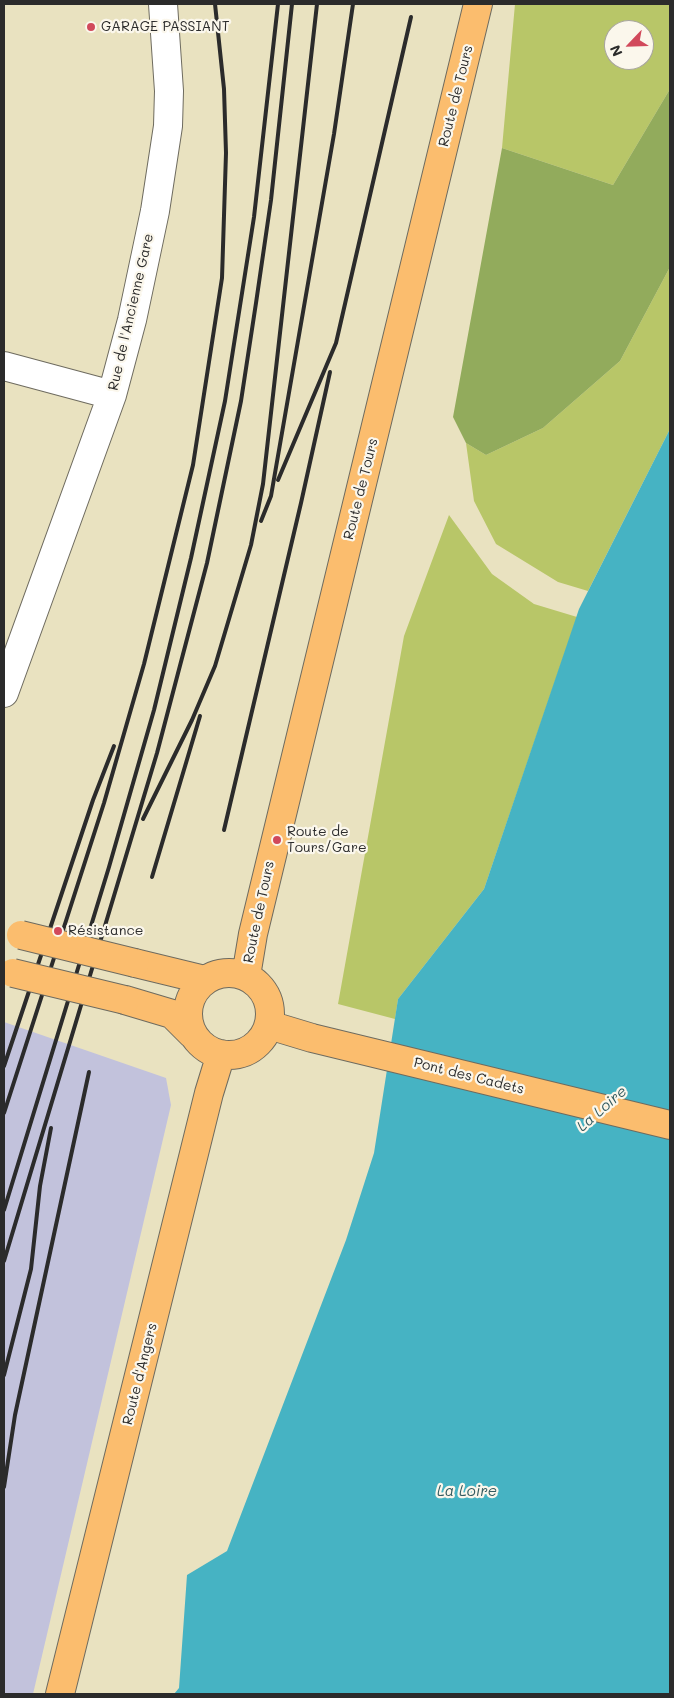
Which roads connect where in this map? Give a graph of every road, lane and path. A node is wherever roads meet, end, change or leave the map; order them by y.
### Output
1 (163, 4) edge
2 (478, 4) edge
3 (4, 366) edge
4 (112, 394) junction
5 (4, 692) edge
6 (12, 933) edge
7 (8, 972) edge
8 (246, 976) junction
9 (204, 980) junction
10 (269, 1025) junction
11 (192, 1034) junction
12 (221, 1054) junction
13 (670, 1124) edge
14 (60, 1694) edge

1 - 4 street, Rue de l'Ancienne Gare
2 - 8 main road, Route de Tours
3 - 4 street
4 - 5 street, Rue de l'Ancienne Gare
6 - 9 main road, bridge
7 - 11 main road, bridge
8 - 9 main road
8 - 10 main road
9 - 11 main road
10 - 12 main road
10 - 13 main road, Pont des Cadets
11 - 12 main road
12 - 14 main road, Route d'Angers

